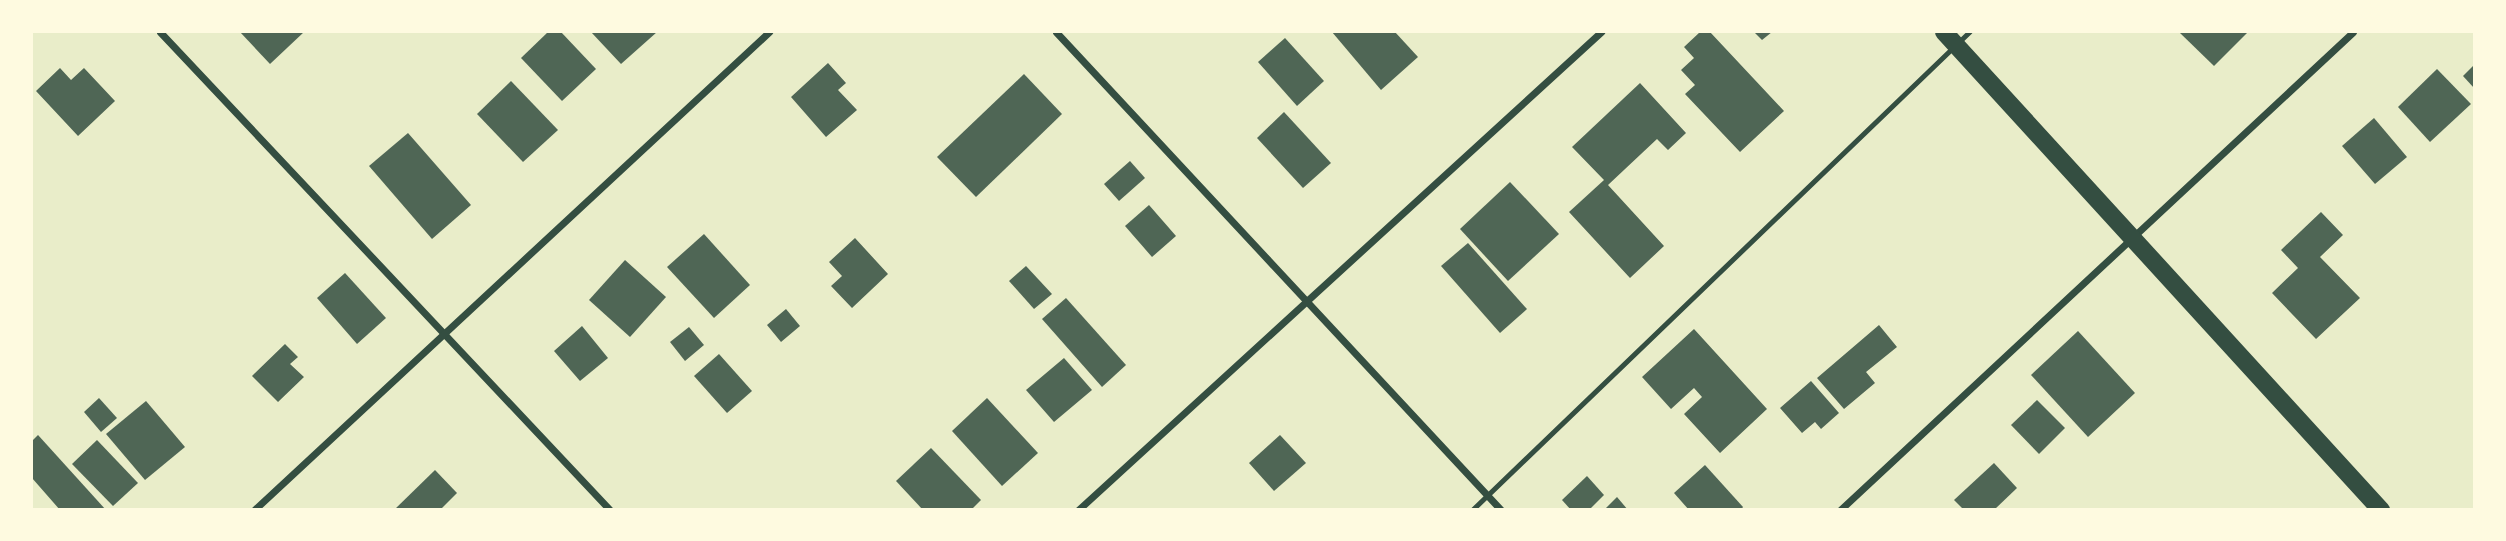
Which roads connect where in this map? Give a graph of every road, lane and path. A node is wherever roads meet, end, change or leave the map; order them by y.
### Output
1 (160, 32) edge
2 (769, 32) edge
3 (1056, 32) edge
4 (1601, 32) edge
5 (2353, 32) edge
6 (1956, 36) edge
7 (2129, 236) junction
8 (1310, 301) junction
9 (443, 333) junction
10 (1487, 495) junction
11 (254, 509) edge
12 (610, 509) edge
13 (1079, 509) edge
14 (1472, 509) edge
15 (1501, 509) edge
16 (1840, 509) edge
17 (2381, 509) edge

1 - 9 street
2 - 9 street
3 - 8 street
4 - 8 street
5 - 7 street
6 - 7 main road
6 - 10 lane
7 - 16 street
7 - 17 main road
8 - 10 street
8 - 13 street
9 - 11 street
9 - 12 street
10 - 14 lane
10 - 15 street

